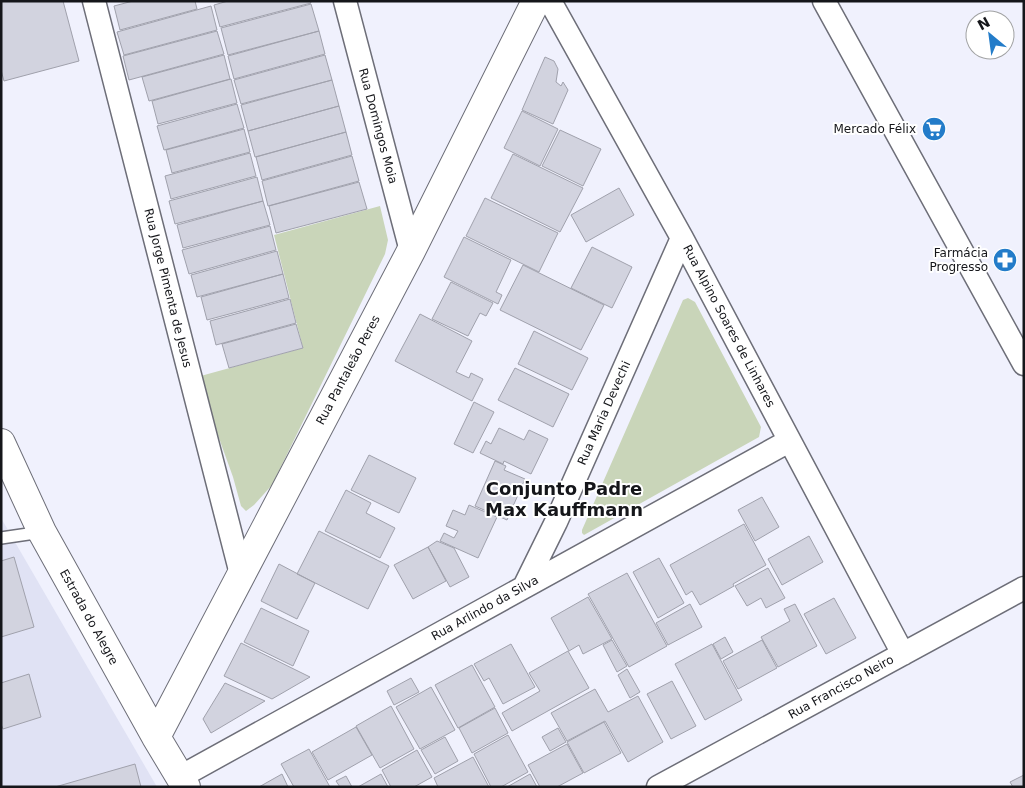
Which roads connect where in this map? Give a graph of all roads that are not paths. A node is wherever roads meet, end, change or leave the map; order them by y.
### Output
1 (94, 1) edge
2 (345, 1) edge
3 (536, 1) edge
4 (550, 1) edge
5 (824, 1) edge
6 (682, 238) junction
7 (411, 251) junction
8 (1024, 364) edge
9 (790, 441) junction
10 (1, 443) edge
11 (42, 532) junction
12 (1, 538) edge
13 (241, 574) junction
14 (524, 586) junction
15 (1024, 588) edge
16 (903, 654) junction
17 (156, 736) junction
18 (183, 782) edge
19 (658, 787) edge

1 - 13 street, Rua Jorge Pimenta de Jesus
2 - 7 street, Rua Domingos Moia
3 - 7 street, Rua Pantaleão Peres
4 - 6 street, Rua Alpino Soares de Linhares
5 - 8 street
6 - 9 street, Rua Alpino Soares de Linhares
6 - 14 street, Rua Maria Devechi
7 - 13 street, Rua Pantaleão Peres
9 - 14 street, Rua Arlindo da Silva
9 - 16 street, Rua Alpino Soares de Linhares
10 - 11 street, Estrada do Alegre
11 - 12 lane
11 - 17 street, Estrada do Alegre
13 - 17 street, Rua Pantaleão Peres
14 - 18 street, Rua Arlindo da Silva
15 - 16 street, Rua Francisco Neiro
16 - 19 street, Rua Francisco Neiro
17 - 18 street, Estrada do Alegre

